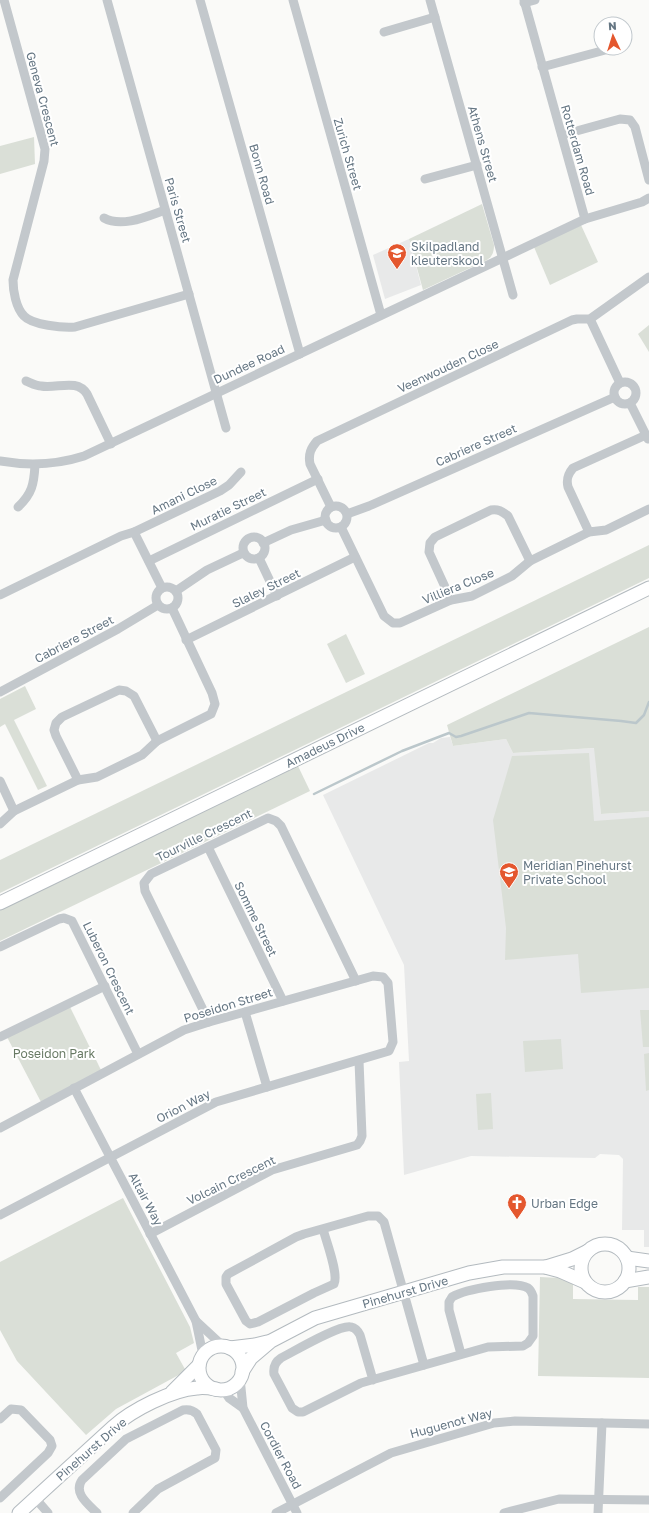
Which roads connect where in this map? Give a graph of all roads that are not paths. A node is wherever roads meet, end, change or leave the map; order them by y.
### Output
1 (4, 0) edge
2 (106, 0) edge
3 (200, 0) edge
4 (292, 0) edge
5 (430, 0) edge
6 (535, 0) edge
7 (524, 1) edge
8 (435, 17) junction
9 (384, 32) dead end
10 (593, 53) edge
11 (542, 67) junction
12 (562, 135) junction
13 (477, 165) junction
14 (425, 180) dead end
15 (649, 180) edge
16 (649, 198) edge
17 (166, 210) junction
18 (104, 218) dead end
19 (585, 219) junction
20 (502, 258) junction
21 (649, 277) edge
22 (189, 294) junction
23 (513, 295) dead end
24 (381, 315) junction
25 (590, 319) junction
26 (300, 354) junction
27 (26, 381) dead end
28 (620, 383) junction
29 (217, 393) junction
30 (615, 397) junction
31 (630, 402) junction
32 (226, 428) dead end
33 (647, 432) edge
34 (111, 444) junction
35 (0, 461) edge
36 (35, 465) junction
37 (241, 472) dead end
38 (318, 478) junction
39 (331, 507) junction
40 (18, 508) dead end
41 (649, 509) edge
42 (347, 514) junction
43 (326, 520) junction
44 (341, 527) junction
45 (134, 532) junction
46 (589, 532) junction
47 (263, 542) junction
48 (243, 552) junction
49 (355, 557) junction
50 (259, 558) junction
51 (149, 560) junction
52 (530, 561) junction
53 (162, 588) junction
54 (649, 588) edge
55 (176, 591) junction
56 (0, 595) edge
57 (276, 596) junction
58 (451, 600) junction
59 (158, 605) junction
60 (172, 608) junction
61 (186, 640) junction
62 (0, 692) edge
63 (157, 741) junction
64 (78, 780) junction
65 (0, 781) edge
66 (14, 810) junction
67 (0, 824) edge
68 (208, 847) junction
69 (0, 903) edge
70 (0, 947) edge
71 (356, 981) junction
72 (105, 986) junction
73 (283, 1002) junction
74 (245, 1012) junction
75 (209, 1022) junction
76 (0, 1037) edge
77 (390, 1050) joint
78 (138, 1054) junction
79 (359, 1061) junction
80 (267, 1087) junction
81 (74, 1088) junction
82 (0, 1128) edge
83 (110, 1157) junction
84 (0, 1214) edge
85 (323, 1229) junction
86 (150, 1234) junction
87 (588, 1251) junction
88 (627, 1258) junction
89 (649, 1261) edge
90 (545, 1267) junction
91 (649, 1277) edge
92 (585, 1282) junction
93 (625, 1282) junction
94 (403, 1292) junction
95 (196, 1321) junction
96 (271, 1341) junction
97 (226, 1347) junction
98 (461, 1354) junction
99 (201, 1360) junction
100 (424, 1365) junction
101 (241, 1375) junction
102 (373, 1380) junction
103 (220, 1389) junction
104 (169, 1394) junction
105 (243, 1408) junction
106 (0, 1418) edge
107 (602, 1423) junction
108 (649, 1424) edge
109 (0, 1498) edge
110 (35, 1498) junction
111 (599, 1499) junction
112 (649, 1500) edge
113 (293, 1504) junction
114 (19, 1513) edge
115 (48, 1513) edge
116 (96, 1513) edge
117 (133, 1513) edge
118 (276, 1513) edge
119 (297, 1513) edge
120 (504, 1513) edge
121 (598, 1513) edge

1 - 22 street, Geneva Crescent
2 - 17 street, Paris Street
3 - 26 street, Bonn Road
4 - 24 street, Zurich Street
5 - 8 street, Athens Street
6 - 7 street
7 - 11 street, Rotterdam Road
8 - 9 street
8 - 13 street, Athens Street
10 - 11 street
11 - 12 street, Rotterdam Road
12 - 15 street
12 - 19 street, Rotterdam Road
13 - 14 street
13 - 20 street, Athens Street
16 - 19 street
17 - 18 street
17 - 22 street, Paris Street
19 - 20 street
20 - 23 street, Athens Street
20 - 24 street, Dundee Road
21 - 25 street
22 - 29 street, Paris Street
24 - 26 street, Dundee Road
25 - 28 street
25 - 38 street, Veenwouden Close
26 - 29 street, Dundee Road
27 - 34 street
28 - 30 street
28 - 31 street
29 - 32 street, Paris Street
29 - 34 street, Dundee Road
30 - 31 street
30 - 42 street, Cabriere Street
31 - 33 street
33 - 46 street
34 - 36 street, Dundee Road
35 - 36 street, Dundee Road
36 - 40 street
37 - 45 street, Amani Close
38 - 39 street, Veenwouden Close
38 - 51 street, Muratie Street
39 - 42 street
39 - 43 street
41 - 46 street, Villiera Close
42 - 44 street
43 - 44 street
43 - 47 street
44 - 49 street, Villiera Close
45 - 51 street
45 - 56 street, Amani Close
46 - 52 street, Villiera Close
47 - 48 street
47 - 50 street
48 - 50 street
48 - 55 street
49 - 57 street, Slaley Street
49 - 58 street, Villiera Close
50 - 57 street
51 - 53 street
52 - 58 street, Villiera Close
52 - 58 street
53 - 55 street
53 - 59 street
54 - 69 street, Amadeus Drive
55 - 60 street
57 - 61 street, Slaley Street
59 - 60 street
59 - 62 street, Cabriere Street
60 - 61 street
61 - 63 street
63 - 64 street
63 - 64 street
64 - 66 street
65 - 66 street
66 - 67 street
68 - 71 street, Tourville Crescent
68 - 73 street, Somme Street
68 - 75 street, Tourville Crescent
70 - 72 street, Luberon Crescent
71 - 73 street, Poseidon Street
71 - 77 street, Poseidon Street
72 - 76 street
72 - 78 street, Luberon Crescent
73 - 74 street, Poseidon Street
74 - 75 street, Poseidon Street
74 - 80 street
75 - 78 street, Poseidon Street
77 - 79 street, Orion Way
78 - 81 street, Poseidon Street
79 - 80 street, Orion Way
79 - 86 street, Volcain Crescent
80 - 83 street, Orion Way
81 - 82 street, Poseidon Street
81 - 83 street, Altair Way
83 - 84 street, Orion Way
83 - 86 street, Altair Way
85 - 85 street
85 - 94 street
86 - 95 street, Altair Way
87 - 88 street
87 - 90 street, Pinehurst Drive
87 - 92 street
88 - 89 street
88 - 93 street
90 - 92 street, Pinehurst Drive
90 - 94 street, Pinehurst Drive
91 - 93 street
92 - 93 street
94 - 96 street, Pinehurst Drive
94 - 100 street
95 - 97 street, Altair Way
95 - 99 street, Altair Way
96 - 97 street, Pinehurst Drive
96 - 101 street, Pinehurst Drive
97 - 99 street
97 - 101 street
98 - 98 street
98 - 100 street
99 - 103 street
99 - 104 street, Pinehurst Drive
100 - 102 street
101 - 103 street
101 - 105 street, Cordier Road
102 - 102 street
103 - 104 street, Pinehurst Drive
103 - 105 street, Cordier Road
104 - 110 street, Pinehurst Drive
105 - 113 street, Cordier Road
106 - 109 street
107 - 108 street, Huguenot Way
107 - 111 street
107 - 113 street, Huguenot Way
110 - 114 street, Pinehurst Drive
110 - 115 street
111 - 112 street
111 - 120 street
111 - 121 street
113 - 118 street, Huguenot Way
113 - 119 street, Cordier Road
116 - 117 street

